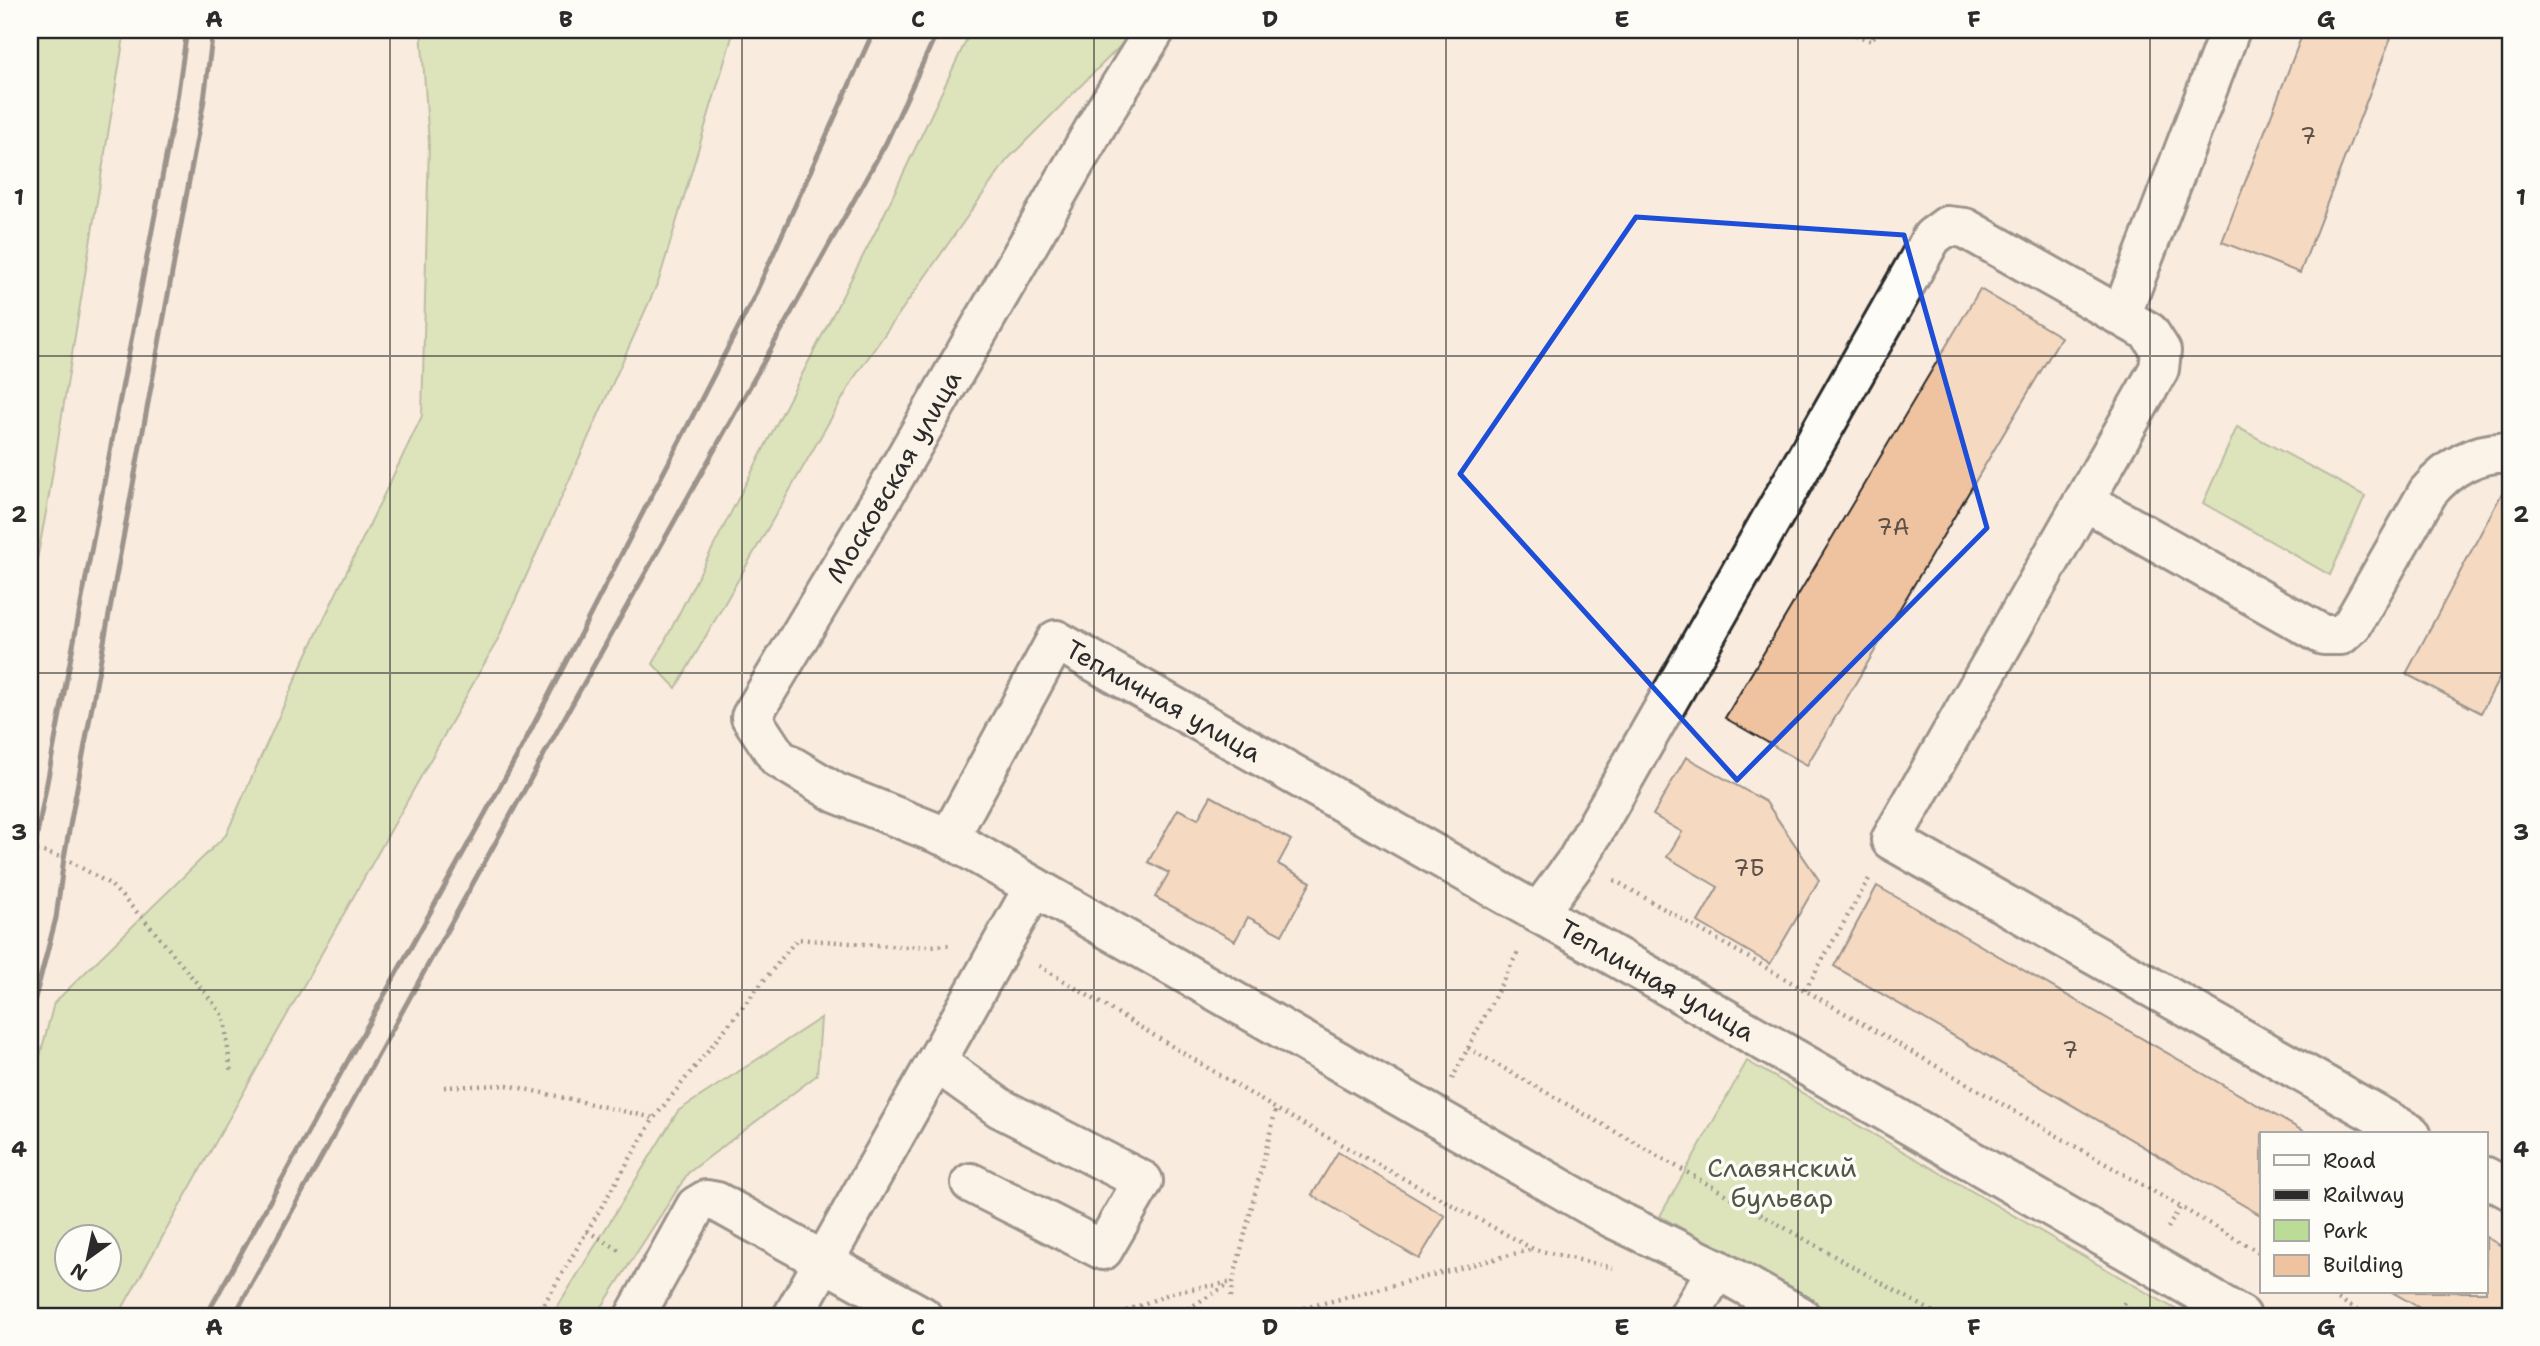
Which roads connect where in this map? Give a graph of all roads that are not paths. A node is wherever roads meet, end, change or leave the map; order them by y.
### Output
1 (1155, 30) edge
2 (2230, 30) edge
3 (2121, 316) junction
4 (2510, 453) edge
5 (2085, 501) junction
6 (949, 838) junction
7 (1034, 887) junction
8 (1538, 913) junction
9 (936, 1062) junction
10 (2407, 1132) edge
11 (2488, 1178) edge
12 (971, 1183) dead end
13 (2510, 1190) edge
14 (824, 1261) junction
15 (1717, 1269) junction
16 (635, 1316) edge
17 (793, 1316) edge
18 (922, 1316) edge
19 (1689, 1316) edge
20 (1800, 1316) edge
21 (2241, 1316) edge

1 - 6 street, Московская улица
2 - 3 street
3 - 5 street
3 - 8 street
4 - 5 street
5 - 10 street
6 - 7 street
6 - 8 street, Тепличная улица
7 - 9 street
7 - 15 street
8 - 21 street, Тепличная улица
9 - 12 street
9 - 14 street
11 - 13 street
14 - 16 street
14 - 17 street
14 - 18 street
15 - 19 street
15 - 20 street

